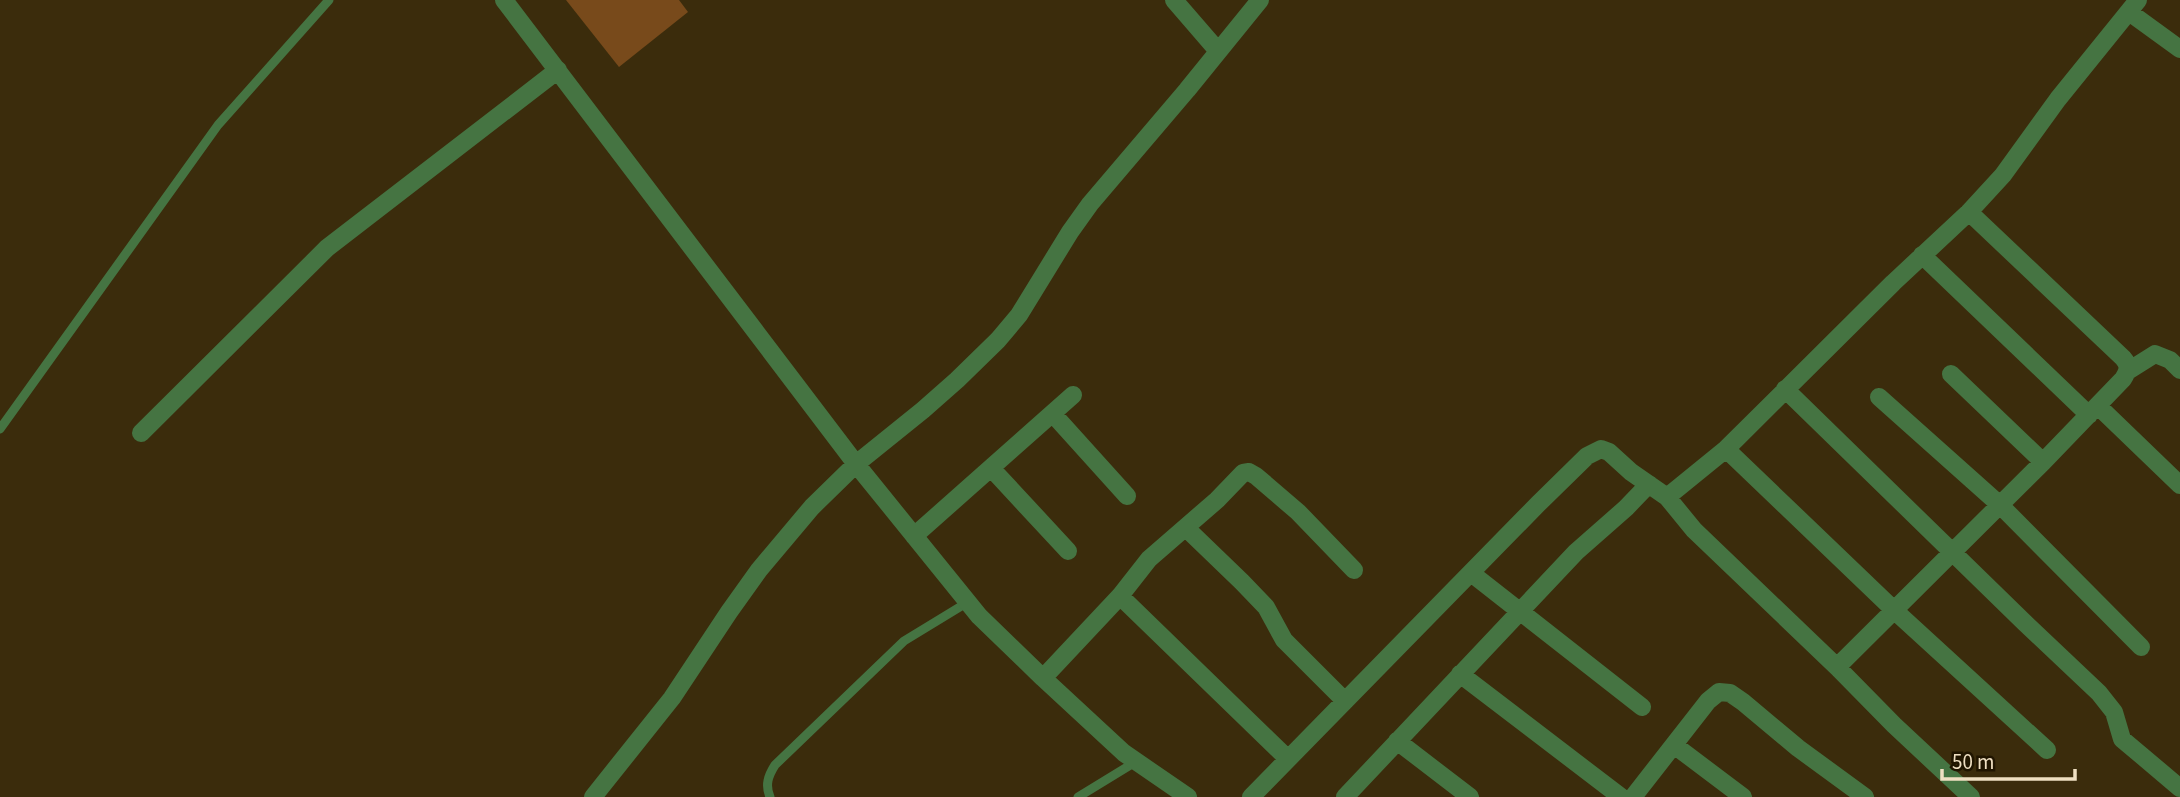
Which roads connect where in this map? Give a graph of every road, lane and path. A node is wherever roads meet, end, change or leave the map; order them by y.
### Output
1 (329, 0) edge
2 (504, 0) edge
3 (1174, 0) edge
4 (1260, 0) edge
5 (2134, 6) edge
6 (2180, 49) edge
7 (1218, 51) junction
8 (558, 70) junction
9 (1969, 212) junction
10 (1922, 255) junction
11 (2180, 370) edge
12 (2128, 371) junction
13 (1951, 374) dead end
14 (1785, 389) junction
15 (1073, 396) dead end
16 (1879, 397) dead end
17 (2093, 411) junction
18 (1053, 414) junction
19 (0, 429) edge
20 (141, 433) dead end
21 (1726, 449) junction
22 (2043, 462) junction
23 (856, 464) junction
24 (991, 468) junction
25 (1649, 484) junction
26 (2180, 485) edge
27 (1127, 496) dead end
28 (1667, 497) junction
29 (2000, 505) junction
30 (1186, 528) junction
31 (914, 536) junction
32 (1068, 551) dead end
33 (1953, 553) junction
34 (1354, 570) dead end
35 (1471, 573) junction
36 (1120, 596) junction
37 (968, 602) junction
38 (1520, 611) junction
39 (1895, 611) junction
40 (2141, 648) dead end
41 (1837, 667) junction
42 (1460, 674) junction
43 (1043, 678) junction
44 (1344, 700) junction
45 (1642, 708) dead end
46 (1397, 741) junction
47 (1674, 745) junction
48 (2048, 750) dead end
49 (1287, 758) junction
50 (1137, 761) junction
51 (2180, 788) edge
52 (1178, 795) edge
53 (593, 797) edge
54 (770, 797) edge
55 (1078, 797) edge
56 (1251, 797) edge
57 (1345, 797) edge
58 (1470, 797) edge
59 (1621, 797) edge
60 (1633, 797) edge
61 (1743, 797) edge
62 (1865, 797) edge
63 (1971, 797) edge

1 - 19 lane
2 - 8 street
3 - 7 street
4 - 7 street
5 - 6 street
5 - 9 street
7 - 23 street
8 - 20 street
8 - 23 street
9 - 10 street
9 - 12 street
10 - 14 street
10 - 17 street
11 - 12 street
12 - 17 street
13 - 22 street
14 - 21 street
14 - 33 street
15 - 18 street
16 - 29 street
17 - 22 street
17 - 26 street
18 - 24 street
18 - 27 street
21 - 28 street
21 - 39 street
22 - 29 street
23 - 31 street
23 - 53 street
24 - 31 street
24 - 32 street
25 - 28 street
25 - 35 street
25 - 38 street
28 - 41 street
29 - 33 street
29 - 40 street
30 - 34 street
30 - 36 street
30 - 44 street
31 - 37 street
33 - 39 street
33 - 51 street
35 - 38 street
35 - 44 street
36 - 43 street
36 - 49 street
37 - 43 street
37 - 54 lane
38 - 42 street
38 - 45 street
39 - 41 street
39 - 48 street
41 - 63 street
42 - 46 street
42 - 59 street
43 - 50 street
44 - 49 street
46 - 57 street
46 - 58 street
47 - 60 street
47 - 61 street
47 - 62 street
49 - 56 street
50 - 52 street
50 - 55 lane

